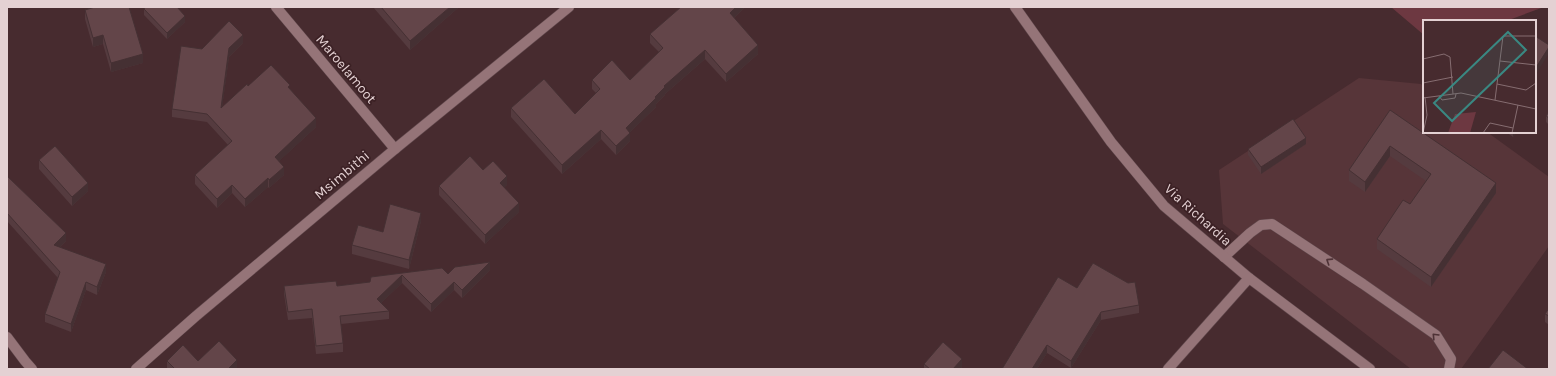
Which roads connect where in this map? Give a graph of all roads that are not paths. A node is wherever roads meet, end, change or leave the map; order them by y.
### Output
1 (276, 7) edge
2 (569, 7) edge
3 (1015, 7) edge
4 (395, 149) junction
5 (1224, 258) junction
6 (1249, 278) junction
7 (7, 336) edge
8 (32, 369) edge
9 (136, 369) edge
10 (1168, 369) edge
11 (1370, 369) edge
12 (1449, 369) edge

1 - 4 street, Maroelamoot
2 - 4 street, Msimbithi
3 - 5 street, Via Richardia
4 - 9 street, Msimbithi
5 - 6 street, Via Richardia
12 -> 5 street
6 - 10 street
6 - 11 street, Via Richardia
7 - 8 street

